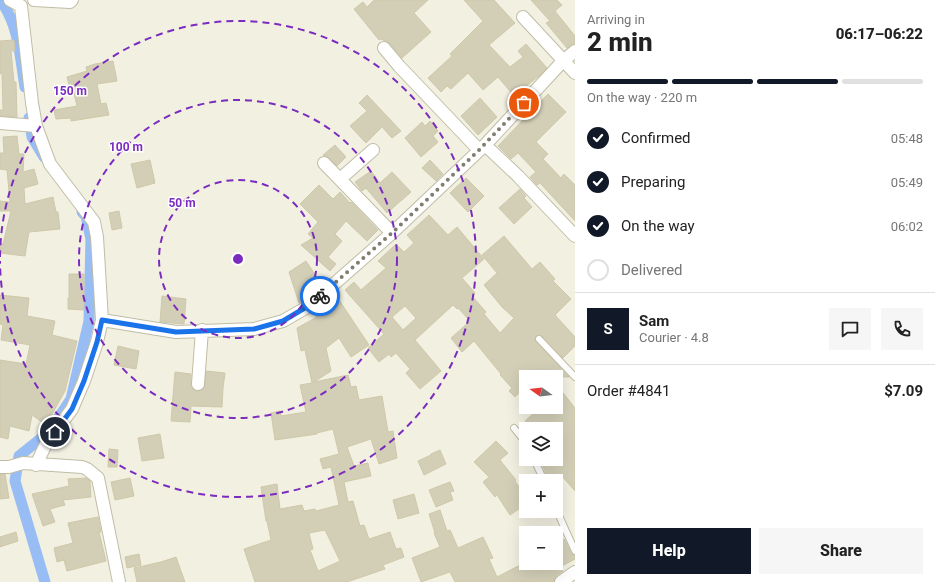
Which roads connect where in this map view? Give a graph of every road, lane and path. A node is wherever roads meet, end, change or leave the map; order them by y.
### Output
1 (10, 0) edge
2 (33, 0) edge
3 (72, 0) edge
4 (21, 6) junction
5 (523, 17) dead end
6 (384, 48) dead end
7 (575, 51) edge
8 (563, 61) junction
9 (575, 73) edge
10 (0, 123) edge
11 (31, 126) junction
12 (482, 147) junction
13 (372, 150) dead end
14 (324, 163) dead end
15 (340, 179) junction
16 (392, 233) junction
17 (575, 236) edge
18 (102, 320) junction
19 (202, 330) junction
20 (539, 339) dead end
21 (575, 377) edge
22 (198, 384) dead end
23 (514, 428) dead end
24 (519, 434) edge
25 (36, 465) junction
26 (4, 467) edge
27 (560, 518) edge
28 (575, 551) edge
29 (575, 572) edge
30 (119, 582) edge
31 (561, 582) edge

1 - 4 street
2 - 3 street
2 - 4 street
4 - 11 street
5 - 8 street
6 - 12 street
7 - 8 street
8 - 9 street
8 - 12 street
10 - 11 street
11 - 18 street
12 - 16 street
12 - 17 street
13 - 15 street
14 - 15 street
15 - 16 street
16 - 19 street
18 - 19 street
18 - 25 street
19 - 22 street
20 - 21 lane
23 - 24 lane
25 - 26 street
25 - 30 street
27 - 28 lane
29 - 31 street

